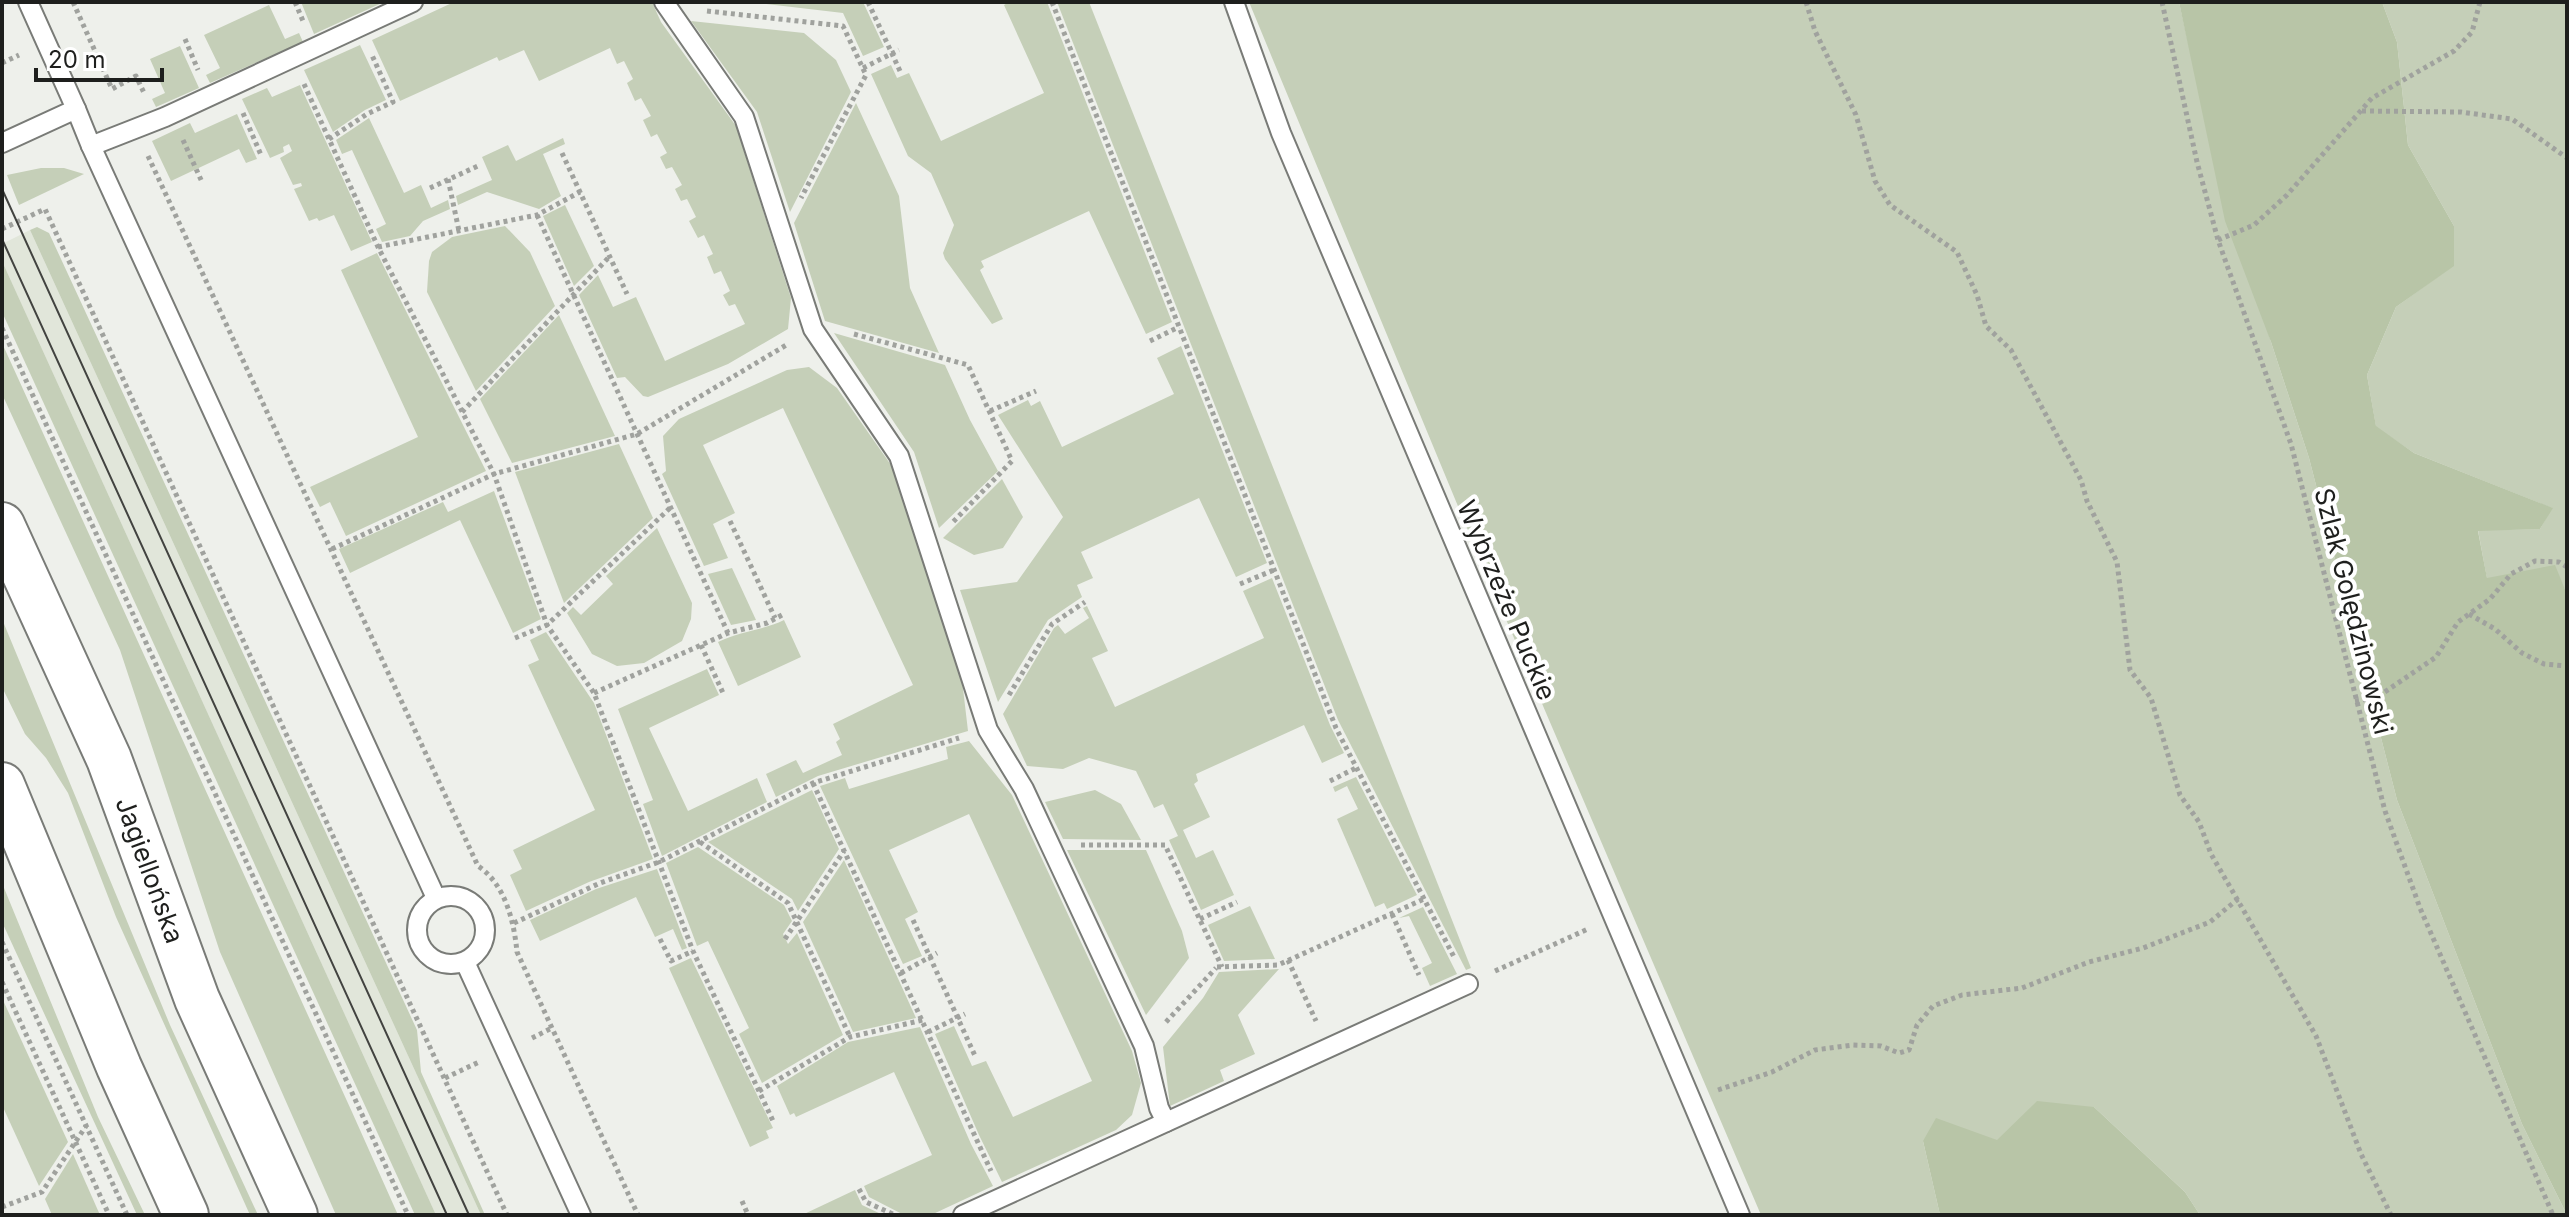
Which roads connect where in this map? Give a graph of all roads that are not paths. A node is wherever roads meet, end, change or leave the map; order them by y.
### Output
1 (28, 2) edge
2 (413, 2) edge
3 (1234, 2) edge
4 (665, 4) edge
5 (76, 109) junction
6 (2, 143) edge
7 (91, 146) junction
8 (2, 525) edge
9 (2, 785) edge
10 (436, 898) junction
11 (465, 962) junction
12 (1468, 984) road end
13 (1166, 1122) junction
14 (186, 1215) edge
15 (295, 1215) edge
16 (581, 1215) edge
17 (963, 1215) edge
18 (1740, 1215) edge

1 - 5 lane
2 - 7 lane
3 - 18 lane, Wybrzeże Puckie
4 - 13 lane
5 - 6 lane
5 - 7 lane
7 - 10 lane
8 - 15 main road, Jagiellońska
9 - 14 main road
10 - 11 lane
10 - 11 lane
11 - 16 lane
12 - 13 lane
13 - 17 lane

